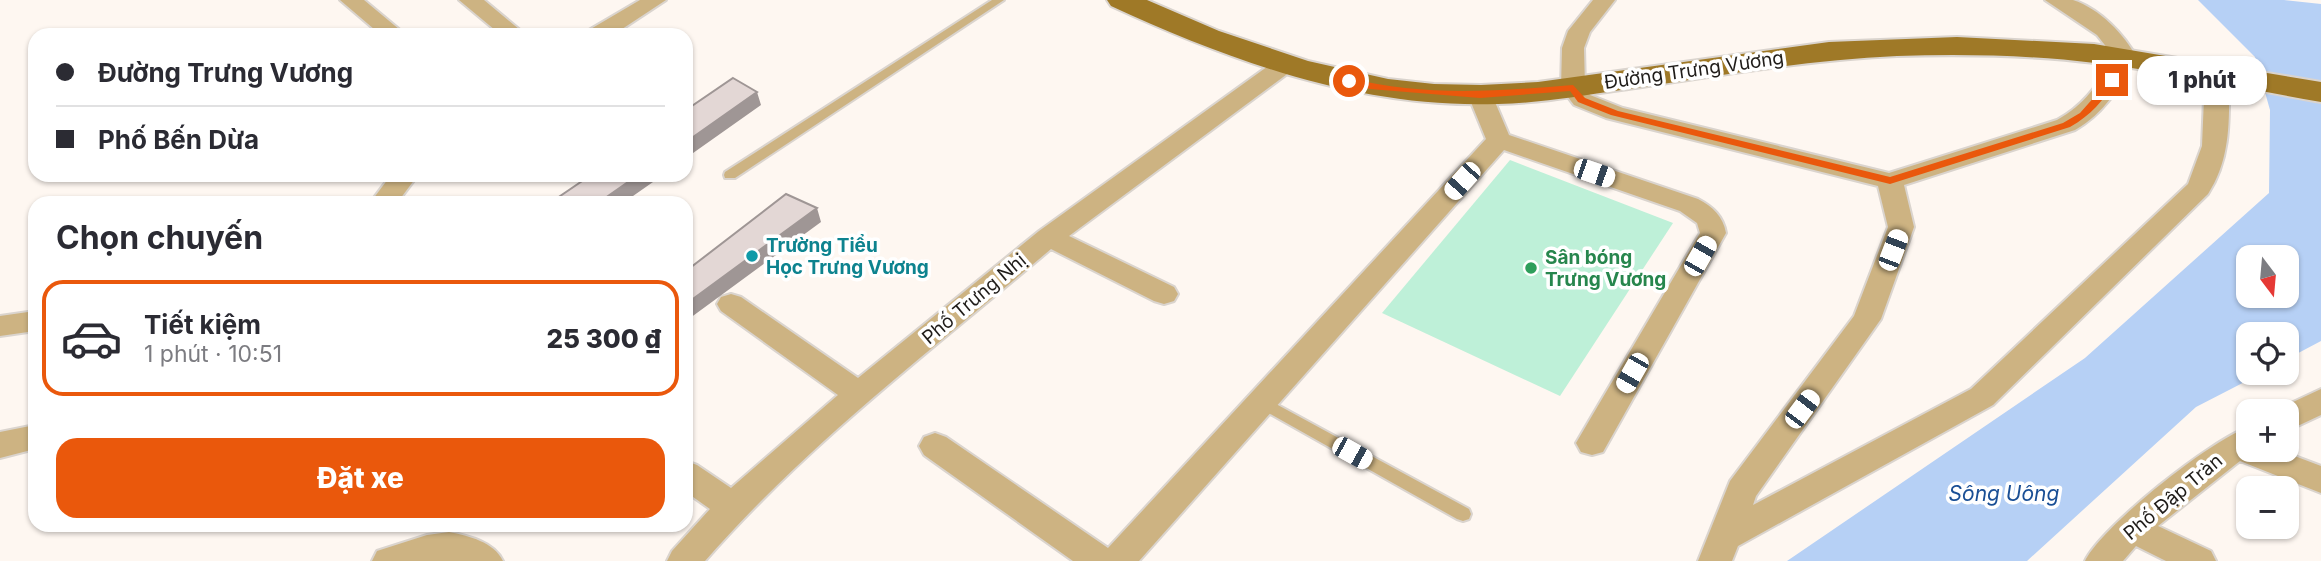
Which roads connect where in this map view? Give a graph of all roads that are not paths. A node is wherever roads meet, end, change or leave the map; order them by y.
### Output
1 (351, 0) edge
2 (470, 0) edge
3 (655, 0) edge
4 (999, 0) edge
5 (1122, 0) edge
6 (1604, 0) edge
7 (2056, 0) edge
8 (386, 28) edge
9 (506, 28) edge
10 (609, 28) edge
11 (2126, 58) junction
12 (1286, 64) junction
13 (2227, 76) junction
14 (1573, 88) junction
15 (2321, 92) edge
16 (1480, 96) junction
17 (1499, 140) junction
18 (730, 175) dead end
19 (1890, 181) junction
20 (400, 182) edge
21 (388, 196) edge
22 (1049, 236) junction
23 (1164, 294) dead end
24 (731, 304) dead end
25 (28, 322) edge
26 (0, 326) edge
27 (859, 394) junction
28 (2321, 401) edge
29 (1263, 403) junction
30 (2299, 413) edge
31 (28, 439) edge
32 (1592, 443) dead end
33 (0, 445) edge
34 (935, 446) dead end
35 (2236, 447) edge
36 (2284, 462) edge
37 (693, 479) edge
38 (2321, 480) edge
39 (732, 507) junction
40 (1463, 514) dead end
41 (2131, 528) junction
42 (1720, 548) edge
43 (389, 561) edge
44 (486, 561) edge
45 (684, 561) edge
46 (1100, 561) edge
47 (1117, 561) edge
48 (2102, 561) edge
49 (2199, 561) edge

1 - 8 street
2 - 9 street
3 - 10 street
4 - 18 lane
5 - 12 main road, Đường Trưng Vương
6 - 14 street
7 - 11 street
11 - 13 main road, Đường Trưng Vương
11 - 14 main road, Đường Trưng Vương
11 - 19 street
12 - 16 main road, Đường Trưng Vương
12 - 22 street, Phố Trưng Nhị
13 - 15 main road, Đường Trưng Vương
13 - 42 street
14 - 16 main road, Đường Trưng Vương
14 - 19 street
16 - 17 street
17 - 29 street
17 - 32 street
19 - 42 street
20 - 21 street
22 - 23 street
22 - 27 street, Phố Trưng Nhị
24 - 27 street
25 - 26 street
27 - 39 street, Phố Trưng Nhị
28 - 30 street
29 - 40 lane
29 - 47 street
31 - 33 street
34 - 46 street
35 - 41 street, Phố Đập Tràn
36 - 38 street
37 - 39 street
39 - 45 street, Phố Trưng Nhị
41 - 48 street, Phố Đập Tràn
41 - 49 street
43 - 44 street

